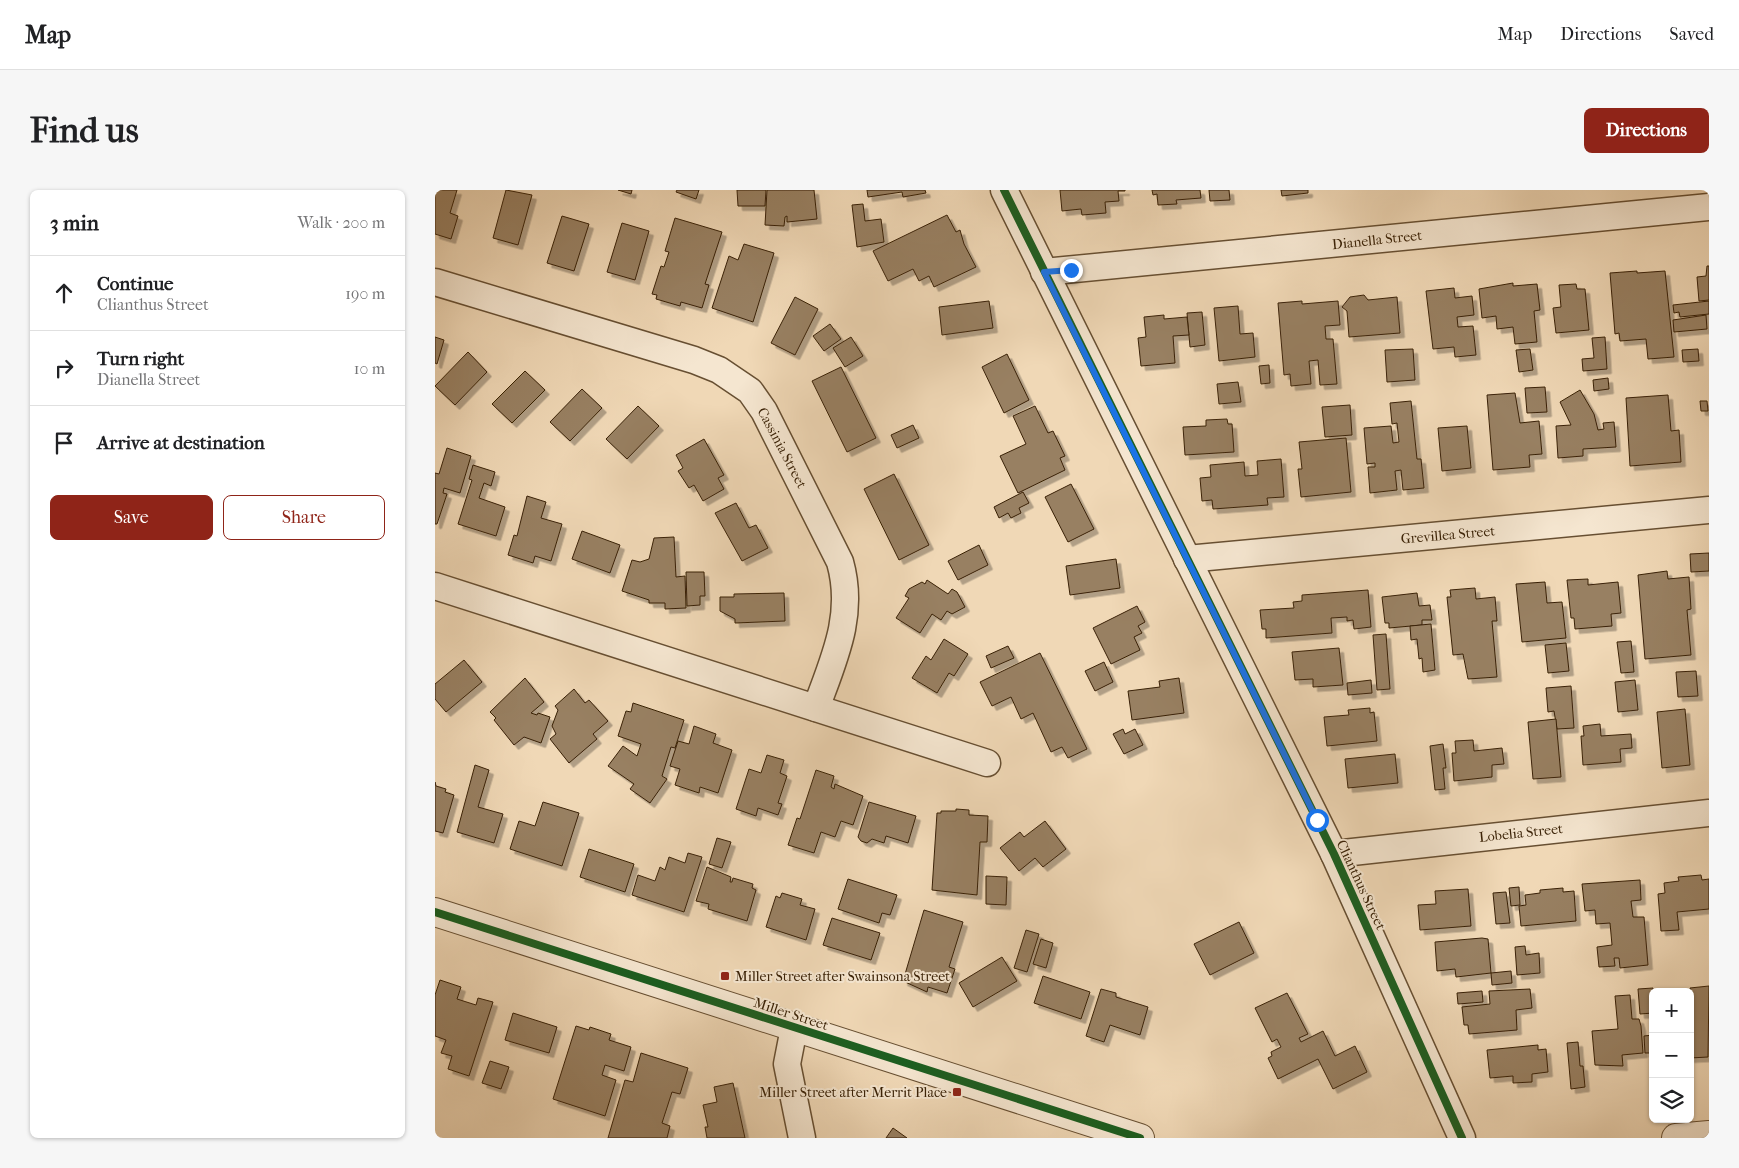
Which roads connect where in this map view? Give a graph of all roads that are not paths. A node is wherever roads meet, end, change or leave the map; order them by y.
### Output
1 (1004, 190) edge
2 (1709, 207) edge
3 (1044, 272) junction
4 (435, 282) edge
5 (1709, 510) edge
6 (1187, 559) junction
7 (435, 586) edge
8 (816, 708) junction
9 (987, 763) dead end
10 (1709, 812) edge
11 (1334, 854) junction
12 (435, 912) edge
13 (794, 1028) junction
14 (1709, 1135) edge
15 (801, 1138) edge
16 (1140, 1138) edge
17 (1462, 1138) edge
18 (1675, 1138) edge

1 - 3 street, Clianthus Street
2 - 3 street, Dianella Street
3 - 6 street, Clianthus Street
4 - 8 street, Cassinia Street
5 - 6 street, Grevillea Street
6 - 11 street, Clianthus Street
7 - 8 street
8 - 9 street
10 - 11 street, Lobelia Street
11 - 17 street, Clianthus Street
12 - 13 street, Miller Street
13 - 15 street
13 - 16 street, Miller Street
14 - 18 street

